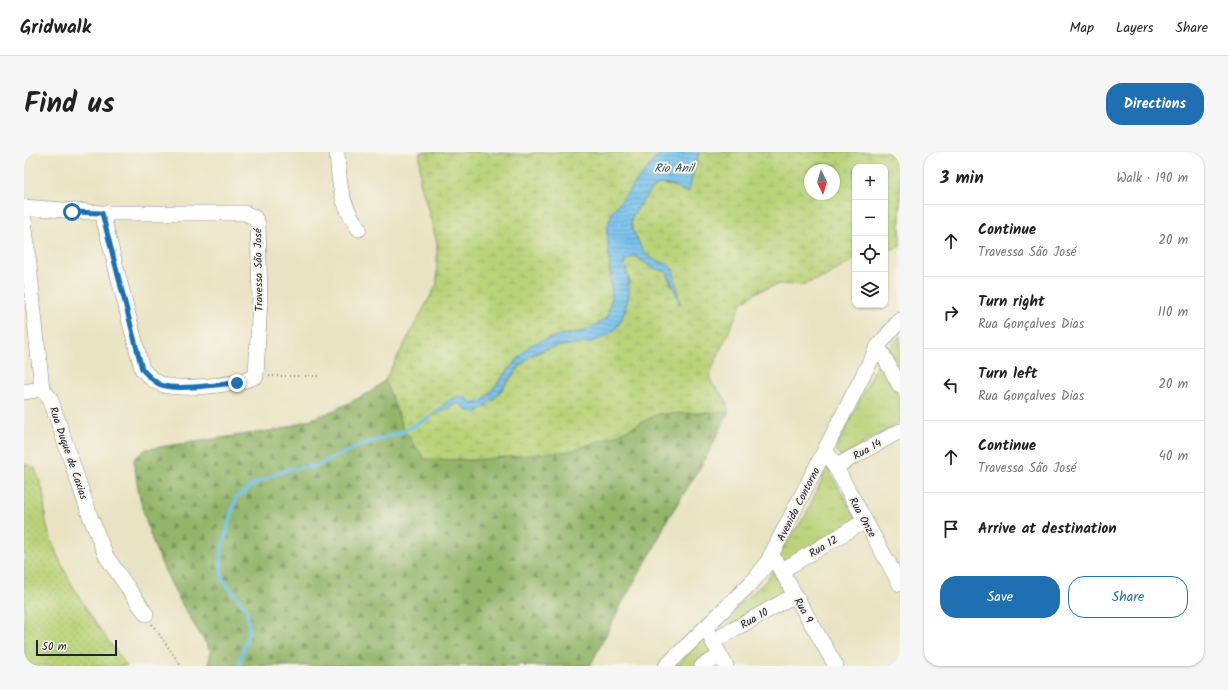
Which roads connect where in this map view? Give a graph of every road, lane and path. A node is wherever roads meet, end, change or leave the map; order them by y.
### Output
1 (337, 152) edge
2 (24, 207) edge
3 (102, 213) junction
4 (24, 218) edge
5 (359, 229) dead end
6 (900, 320) edge
7 (878, 346) junction
8 (256, 376) junction
9 (320, 376) dead end
10 (898, 378) edge
11 (42, 389) junction
12 (24, 392) edge
13 (900, 431) edge
14 (826, 450) junction
15 (835, 466) junction
16 (865, 521) junction
17 (772, 555) junction
18 (781, 571) junction
19 (900, 584) edge
20 (795, 595) junction
21 (146, 614) joint
22 (705, 627) junction
23 (713, 641) junction
24 (723, 661) edge
25 (181, 666) edge
26 (666, 666) edge
27 (702, 666) edge
28 (836, 666) edge

1 - 5 street
2 - 3 street, Travessa São José
3 - 8 street
3 - 8 street, Travessa São José
4 - 11 street, Rua Duque de Caxias
6 - 7 street, Avenida Contorno
7 - 10 street
7 - 14 street, Avenida Contorno
8 - 9 path
11 - 12 street
11 - 21 street, Rua Duque de Caxias
13 - 15 street, Rua 14
14 - 15 street, Rua Onze
14 - 17 street, Avenida Contorno
15 - 16 street, Rua Onze
16 - 18 street, Rua 12
16 - 19 street, Rua Onze
17 - 18 street, Rua 9
17 - 22 street, Avenida Contorno
18 - 20 street, Rua 9
20 - 23 street, Rua 10
20 - 28 street, Rua 9
21 - 25 path
22 - 23 street
22 - 26 street, Avenida Contorno
23 - 24 street
24 - 27 street

